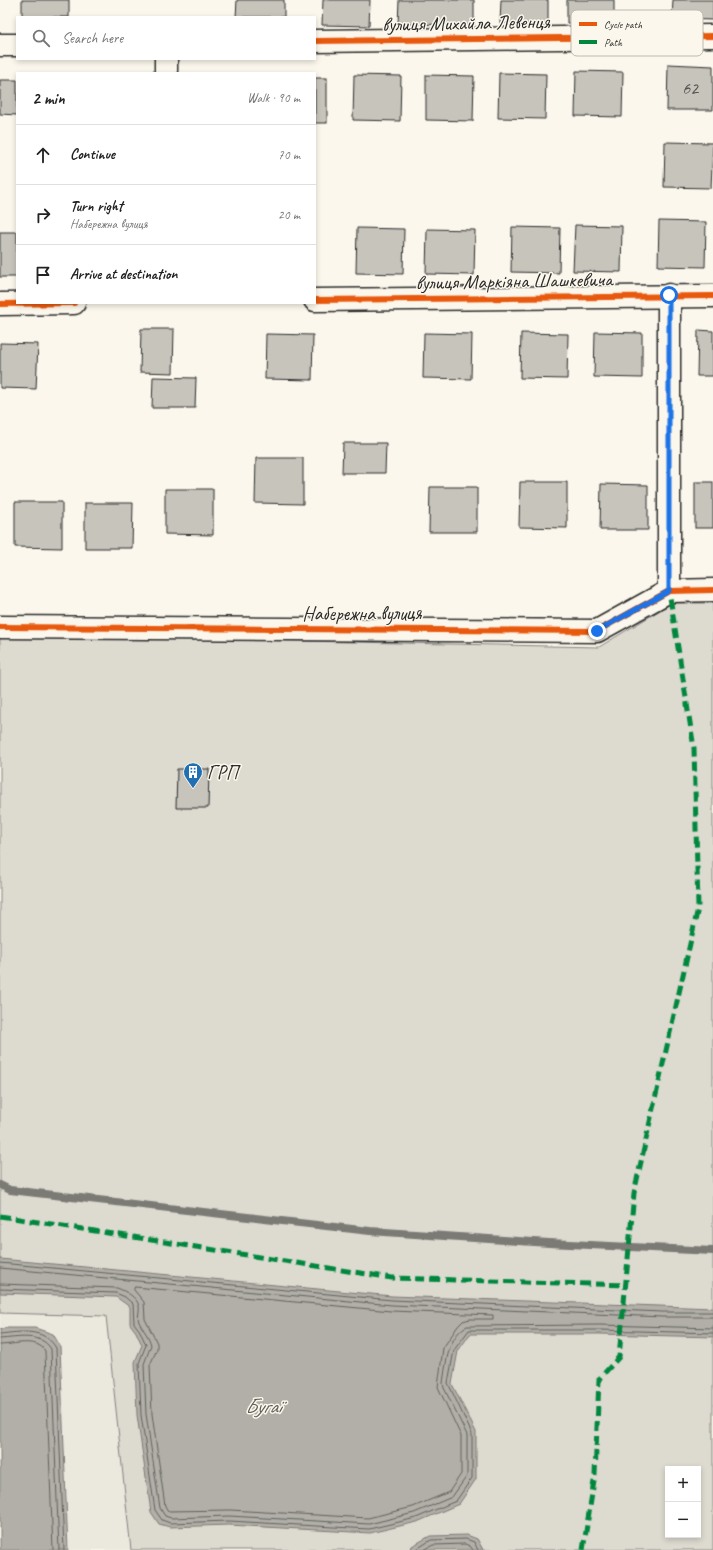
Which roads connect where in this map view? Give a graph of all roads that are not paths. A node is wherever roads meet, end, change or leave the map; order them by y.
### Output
1 (703, 36) edge
2 (713, 36) edge
3 (571, 38) edge
4 (316, 41) edge
5 (16, 45) edge
6 (0, 46) edge
7 (166, 60) edge
8 (166, 72) edge
9 (669, 295) junction
10 (713, 296) edge
11 (316, 300) edge
12 (0, 304) edge
13 (16, 304) edge
14 (713, 590) edge
15 (669, 591) junction
16 (0, 627) edge

1 - 2 street, вулиця Михайла Левенця
3 - 4 street, вулиця Михайла Левенця
5 - 6 street
7 - 8 street
9 - 10 street, вулиця Маркіяна Шашкевича
9 - 11 street, вулиця Маркіяна Шашкевича
9 - 15 street
12 - 13 street
14 - 15 street, Набережна вулиця
15 - 16 street, Набережна вулиця

